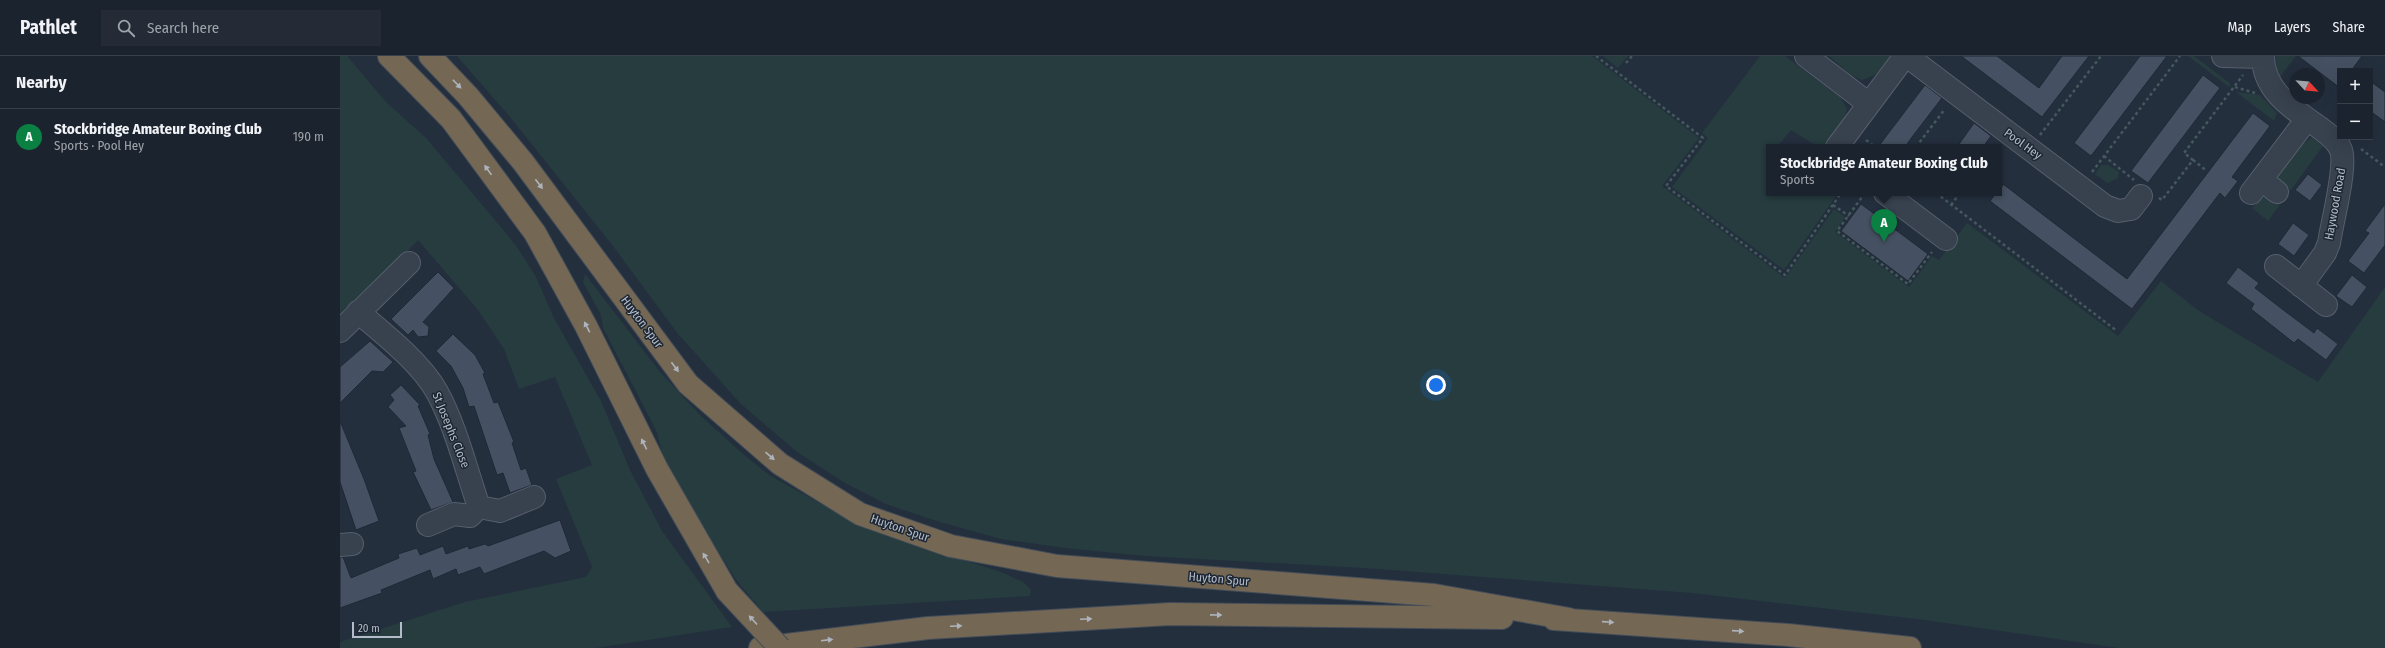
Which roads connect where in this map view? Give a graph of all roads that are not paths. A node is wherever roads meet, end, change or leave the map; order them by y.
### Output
1 (390, 56) edge
2 (430, 56) edge
3 (1806, 56) edge
4 (1906, 56) edge
5 (2224, 56) edge
6 (2258, 57) edge
7 (1869, 104) junction
8 (2307, 119) junction
9 (1839, 144) edge
10 (2263, 189) dead end
11 (2143, 192) road end
12 (1889, 196) edge
13 (1945, 238) road end
14 (409, 263) dead end
15 (2276, 266) dead end
16 (2301, 286) junction
17 (2326, 305) dead end
18 (358, 312) junction
19 (340, 331) edge
20 (534, 497) dead end
21 (475, 511) junction
22 (428, 524) dead end
23 (1569, 619) junction
24 (760, 648) edge
25 (780, 648) edge
26 (1910, 648) edge

25 -> 1 highway, bridge
2 -> 23 highway, Huyton Spur
3 - 7 street
4 - 7 street, Pool Hey
4 - 11 street, Pool Hey
5 - 6 street
6 - 8 street
7 - 9 street, Pool Hey
8 - 10 street
8 - 16 street, Haywood Road
12 - 13 street
14 - 18 street
15 - 16 street
16 - 17 street
18 - 19 street
18 - 21 street, St Josephs Close
20 - 21 street
21 - 22 street
24 -> 23 highway
23 -> 26 highway

